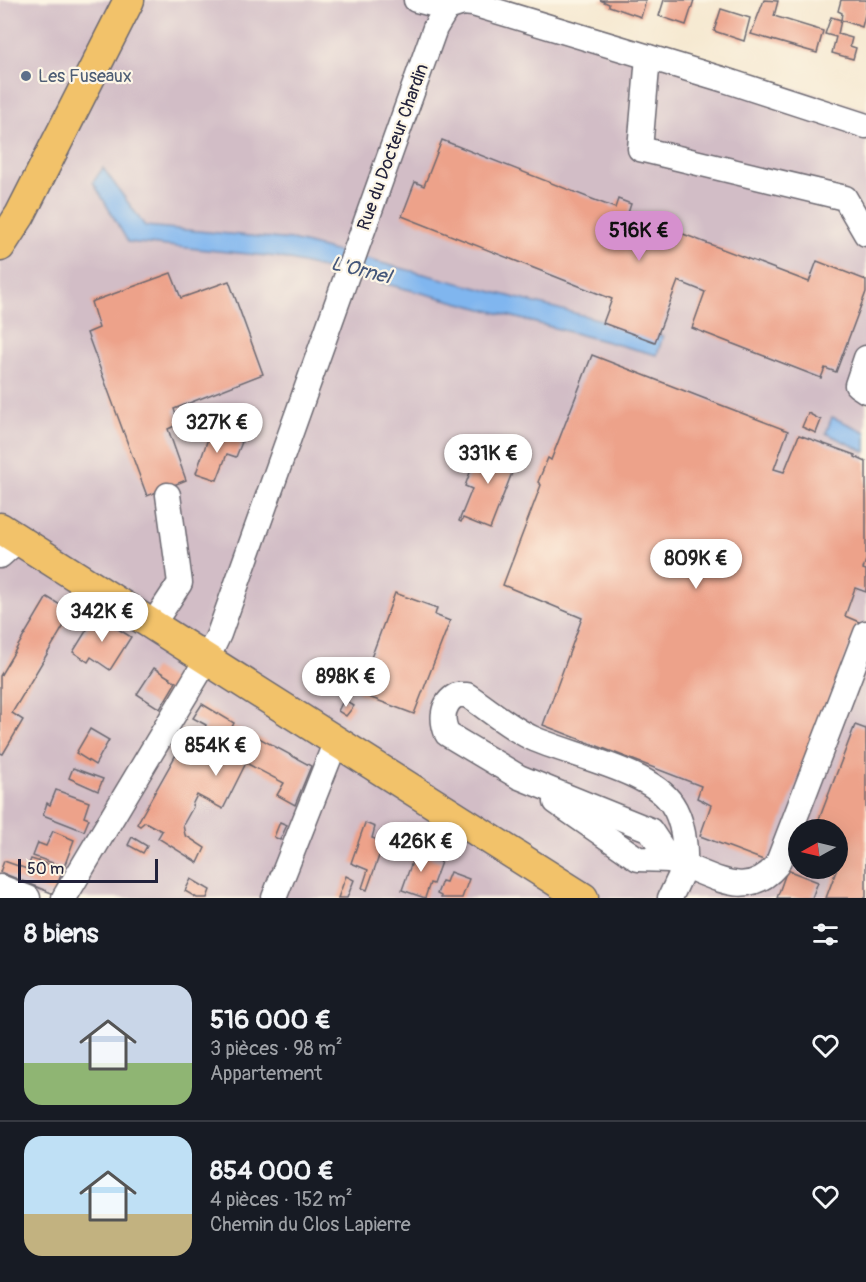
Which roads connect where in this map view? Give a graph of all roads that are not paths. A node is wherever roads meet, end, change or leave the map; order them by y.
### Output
1 (129, 0) edge
2 (416, 0) edge
3 (474, 2) edge
4 (447, 8) junction
5 (648, 57) junction
6 (866, 126) edge
7 (866, 234) edge
8 (0, 246) edge
9 (866, 358) edge
10 (866, 391) edge
11 (168, 495) dead end
12 (6, 541) edge
13 (153, 624) junction
14 (866, 633) edge
15 (207, 659) junction
16 (336, 741) junction
17 (678, 863) junction
18 (0, 887) edge
19 (28, 898) edge
20 (64, 898) edge
21 (274, 898) edge
22 (583, 898) edge
23 (670, 898) edge

1 - 8 main road
2 - 4 street
3 - 4 street
3 - 5 street
4 - 15 street, Rue du Docteur Chardin
5 - 6 street
5 - 7 street
9 - 10 street
11 - 13 street
12 - 13 main road
13 - 15 main road
14 - 17 street
15 - 16 main road
15 - 20 street, Rue du Docteur Chardin
16 - 21 street
16 - 22 main road
17 - 17 street
17 - 23 street
18 - 19 street

